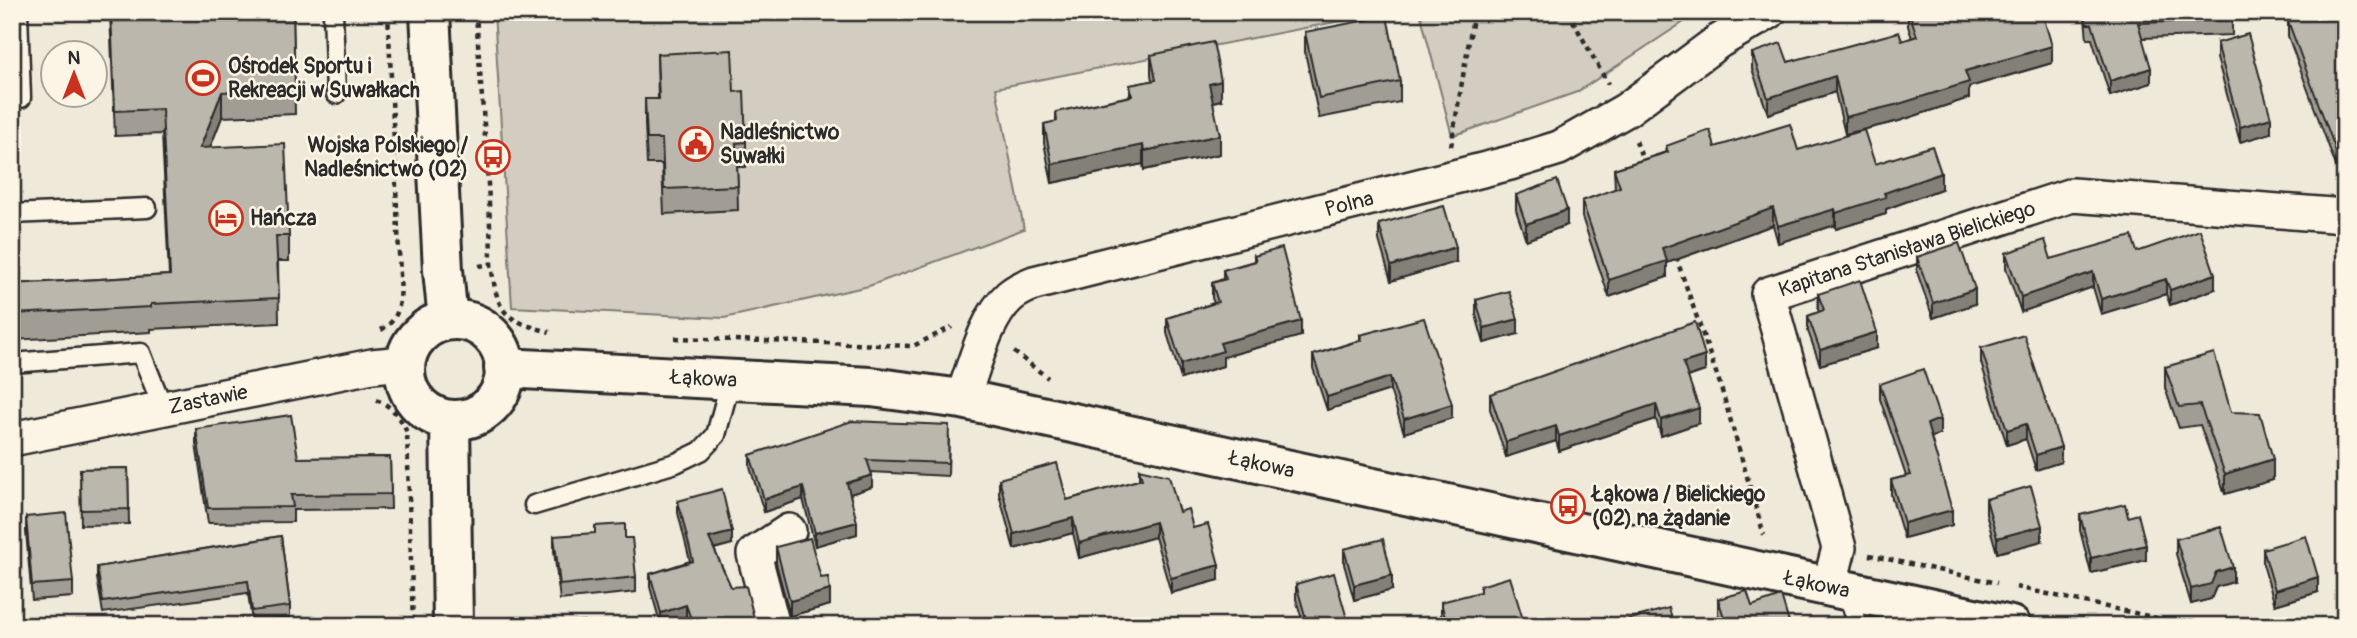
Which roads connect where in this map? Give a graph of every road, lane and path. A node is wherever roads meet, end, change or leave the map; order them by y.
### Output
1 (19, 12) edge
2 (333, 12) edge
3 (388, 12) edge
4 (430, 12) edge
5 (476, 12) edge
6 (1474, 12) edge
7 (1569, 12) edge
8 (1769, 12) edge
9 (337, 94) dead end
10 (21, 98) dead end
11 (1618, 100) junction
12 (1449, 157) dead end
13 (1648, 175) edge
14 (147, 208) dead end
15 (12, 214) edge
16 (2345, 216) edge
17 (1675, 253) edge
18 (491, 264) dead end
19 (400, 274) dead end
20 (448, 320) junction
21 (988, 329) junction
22 (674, 338) dead end
23 (12, 363) edge
24 (388, 365) junction
25 (504, 368) junction
26 (731, 379) junction
27 (1057, 381) dead end
28 (962, 399) junction
29 (163, 408) junction
30 (450, 420) junction
31 (12, 439) edge
32 (534, 505) dead end
33 (789, 531) dead end
34 (1750, 533) dead end
35 (1845, 601) edge
36 (413, 626) edge
37 (453, 626) edge
38 (774, 626) edge
39 (2011, 626) edge

1 - 10 lane
2 - 9 lane
3 - 19 path
4 - 20 street
5 - 18 path
6 - 12 path
7 - 11 path
8 - 11 street, Polna
11 - 13 path
11 - 21 street, Polna
14 - 15 lane
16 - 35 street, Kapitana Stanisława Bielickiego
17 - 34 path
20 - 24 street
20 - 25 street
21 - 22 path
21 - 27 path
21 - 28 street, Polna
23 - 29 lane
24 - 29 street, Zastawie
24 - 30 street
24 - 36 path
25 - 26 street, Łąkowa
25 - 30 street
26 - 28 street, Łąkowa
26 - 32 lane
28 - 35 street, Łąkowa
29 - 31 street, Zastawie
30 - 37 street
33 - 38 street
35 - 39 street, Łąkowa

